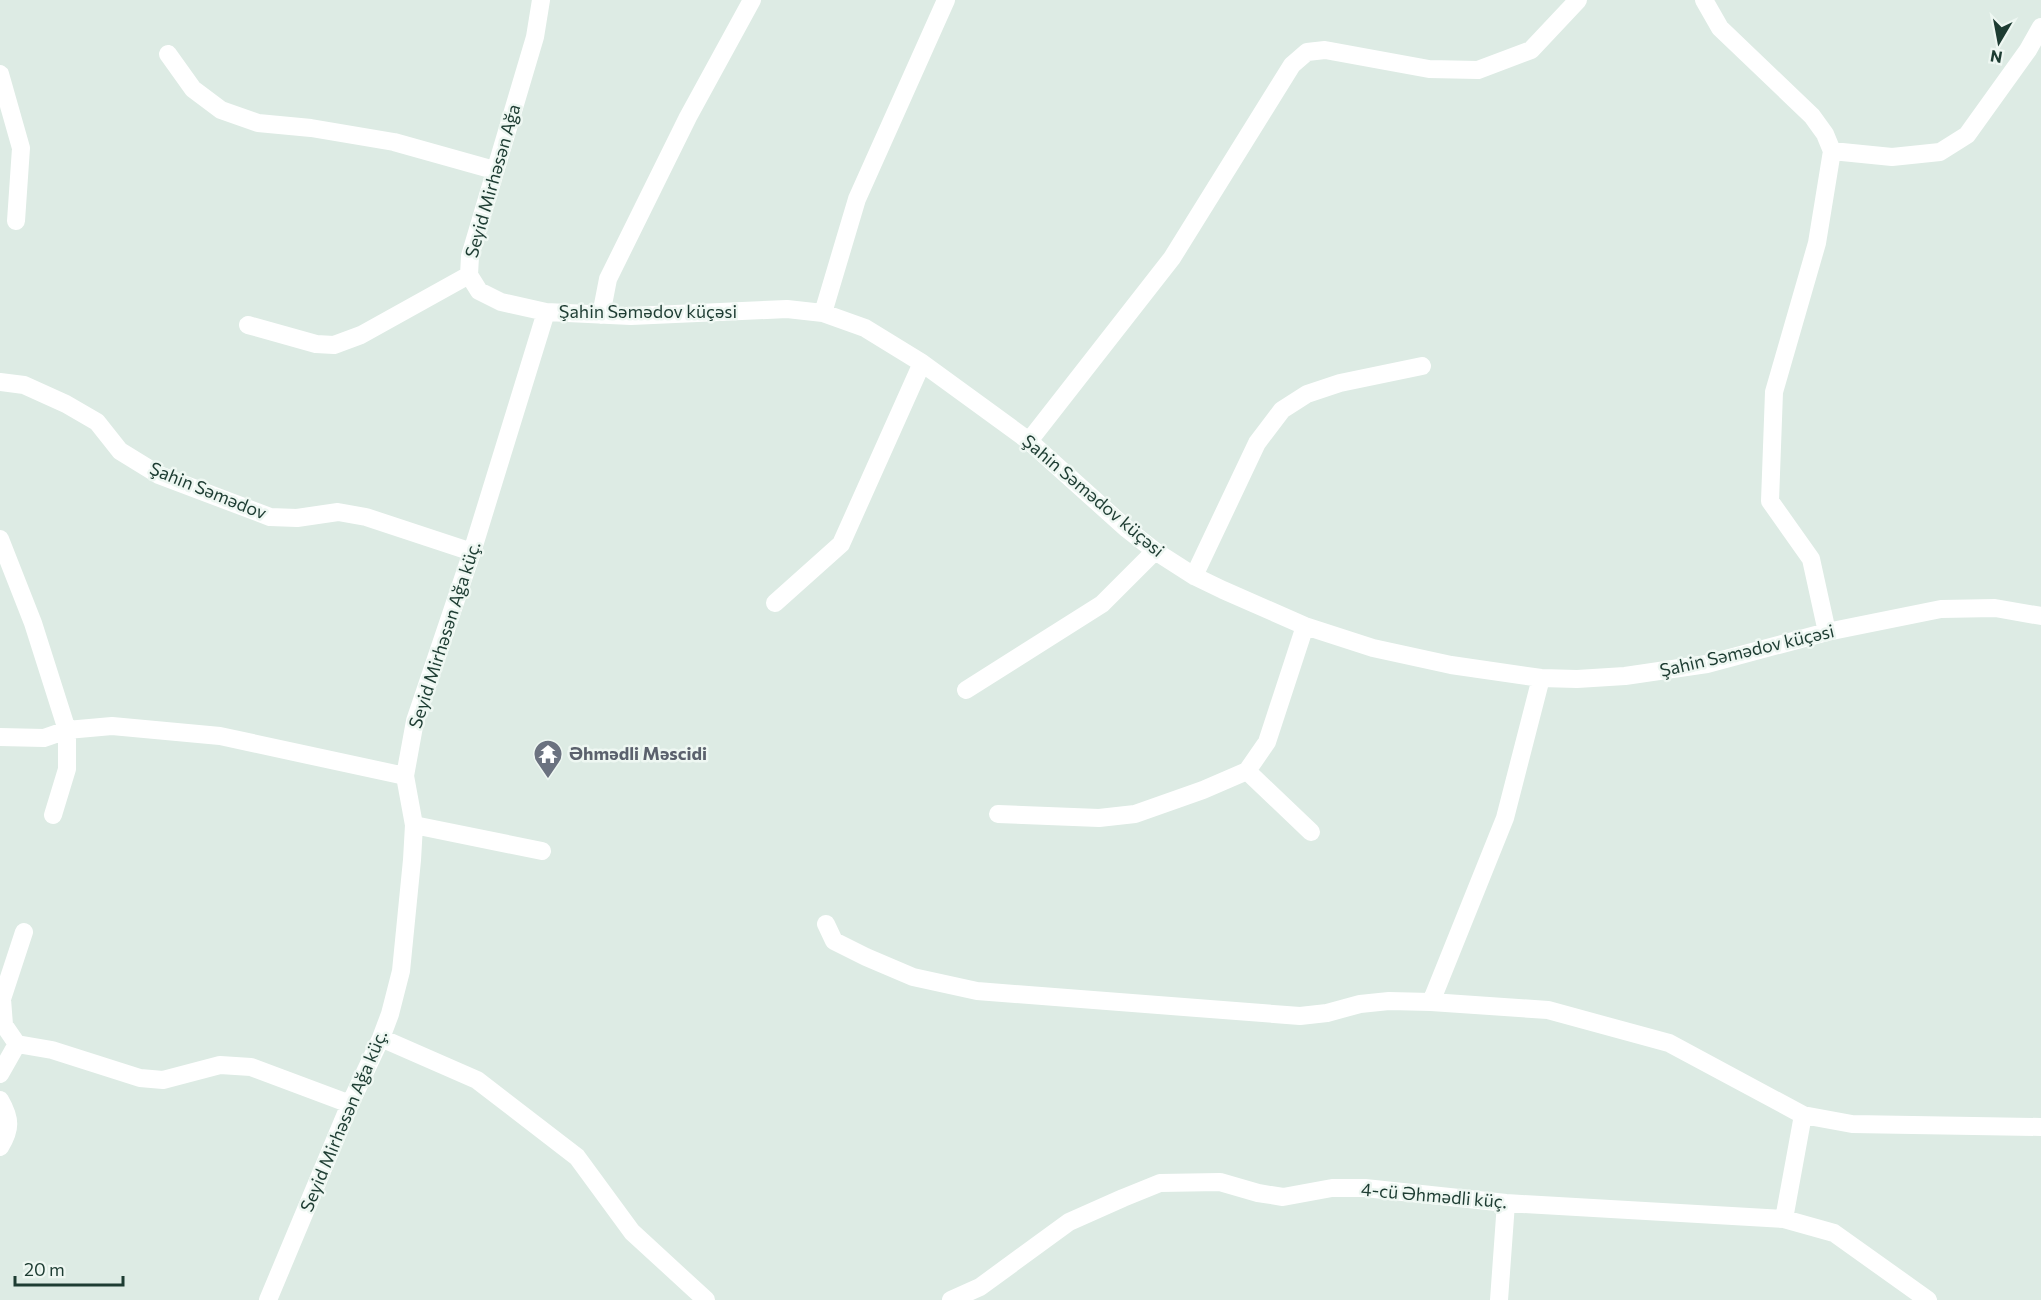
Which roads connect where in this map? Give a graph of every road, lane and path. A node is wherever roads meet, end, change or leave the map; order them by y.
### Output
1 (541, 0) edge
2 (752, 0) edge
3 (946, 0) edge
4 (1578, 0) edge
5 (1704, 0) edge
6 (2041, 27) edge
7 (168, 54) dead end
8 (0, 74) edge
9 (1832, 151) junction
10 (494, 170) junction
11 (16, 221) dead end
12 (469, 275) junction
13 (546, 312) junction
14 (823, 313) junction
15 (601, 315) junction
16 (248, 325) dead end
17 (922, 363) junction
18 (1422, 366) dead end
19 (0, 382) edge
20 (1029, 441) junction
21 (0, 539) edge
22 (1155, 551) junction
23 (472, 552) junction
24 (1194, 576) junction
25 (775, 603) dead end
26 (2041, 616) edge
27 (1305, 626) junction
28 (1827, 632) junction
29 (1541, 678) junction
30 (966, 690) dead end
31 (67, 730) junction
32 (0, 737) edge
33 (1247, 771) junction
34 (405, 776) junction
35 (998, 814) dead end
36 (53, 815) dead end
37 (414, 825) junction
38 (1311, 832) dead end
39 (542, 851) dead end
40 (826, 924) dead end
41 (24, 932) dead end
42 (1, 998) edge
43 (1431, 1002) junction
44 (381, 1038) junction
45 (17, 1044) junction
46 (0, 1074) edge
47 (0, 1100) edge
48 (350, 1104) junction
49 (1803, 1115) junction
50 (2041, 1127) edge
51 (0, 1147) edge
52 (1506, 1203) junction
53 (1784, 1219) junction
54 (268, 1300) edge
55 (706, 1300) edge
56 (951, 1300) edge
57 (1499, 1300) edge
58 (1928, 1300) edge

1 - 10 street, Seyid Mirhəsən Ağa
2 - 15 street
3 - 14 street
4 - 20 street
5 - 9 street
6 - 9 street
7 - 10 street
8 - 11 street
9 - 28 street
10 - 12 street, Seyid Mirhəsən Ağa
12 - 13 street, Seyid Mirhəsən Ağa
12 - 16 street
13 - 15 street, Şahin Səmədov küçəsi
13 - 23 street, Seyid Mirhəsən Ağa küç.
14 - 15 street, Şahin Səmədov küçəsi
14 - 17 street, Şahin Səmədov küçəsi
17 - 20 street, Şahin Səmədov küçəsi
17 - 25 street
18 - 24 street
19 - 23 street, Şahin Səmədov
20 - 22 street, Şahin Səmədov küçəsi
21 - 31 street
22 - 24 street, Şahin Səmədov küçəsi
22 - 30 street
23 - 34 street, Seyid Mirhəsən Ağa küç.
24 - 27 street, Şahin Səmədov küçəsi
26 - 28 street, Şahin Səmədov küçəsi
27 - 29 street, Şahin Səmədov küçəsi
27 - 33 street
28 - 29 street, Şahin Səmədov küçəsi
29 - 43 street
31 - 32 street
31 - 34 street
31 - 36 street
33 - 35 street
33 - 38 street
34 - 37 street, Seyid Mirhəsən Ağa küç.
37 - 39 street
37 - 44 street, Seyid Mirhəsən Ağa küç.
40 - 43 street
41 - 42 street
42 - 45 street
43 - 49 street
44 - 48 street, Seyid Mirhəsən Ağa küç.
44 - 55 street
45 - 46 street
45 - 48 street
47 - 51 street
48 - 54 street, Seyid Mirhəsən Ağa küç.
49 - 50 street
49 - 53 street
52 - 53 street, 4-cü Əhmədli küç.
52 - 56 street, 4-cü Əhmədli küç.
52 - 57 street
53 - 58 street, 4-cü Əhmədli küç.

